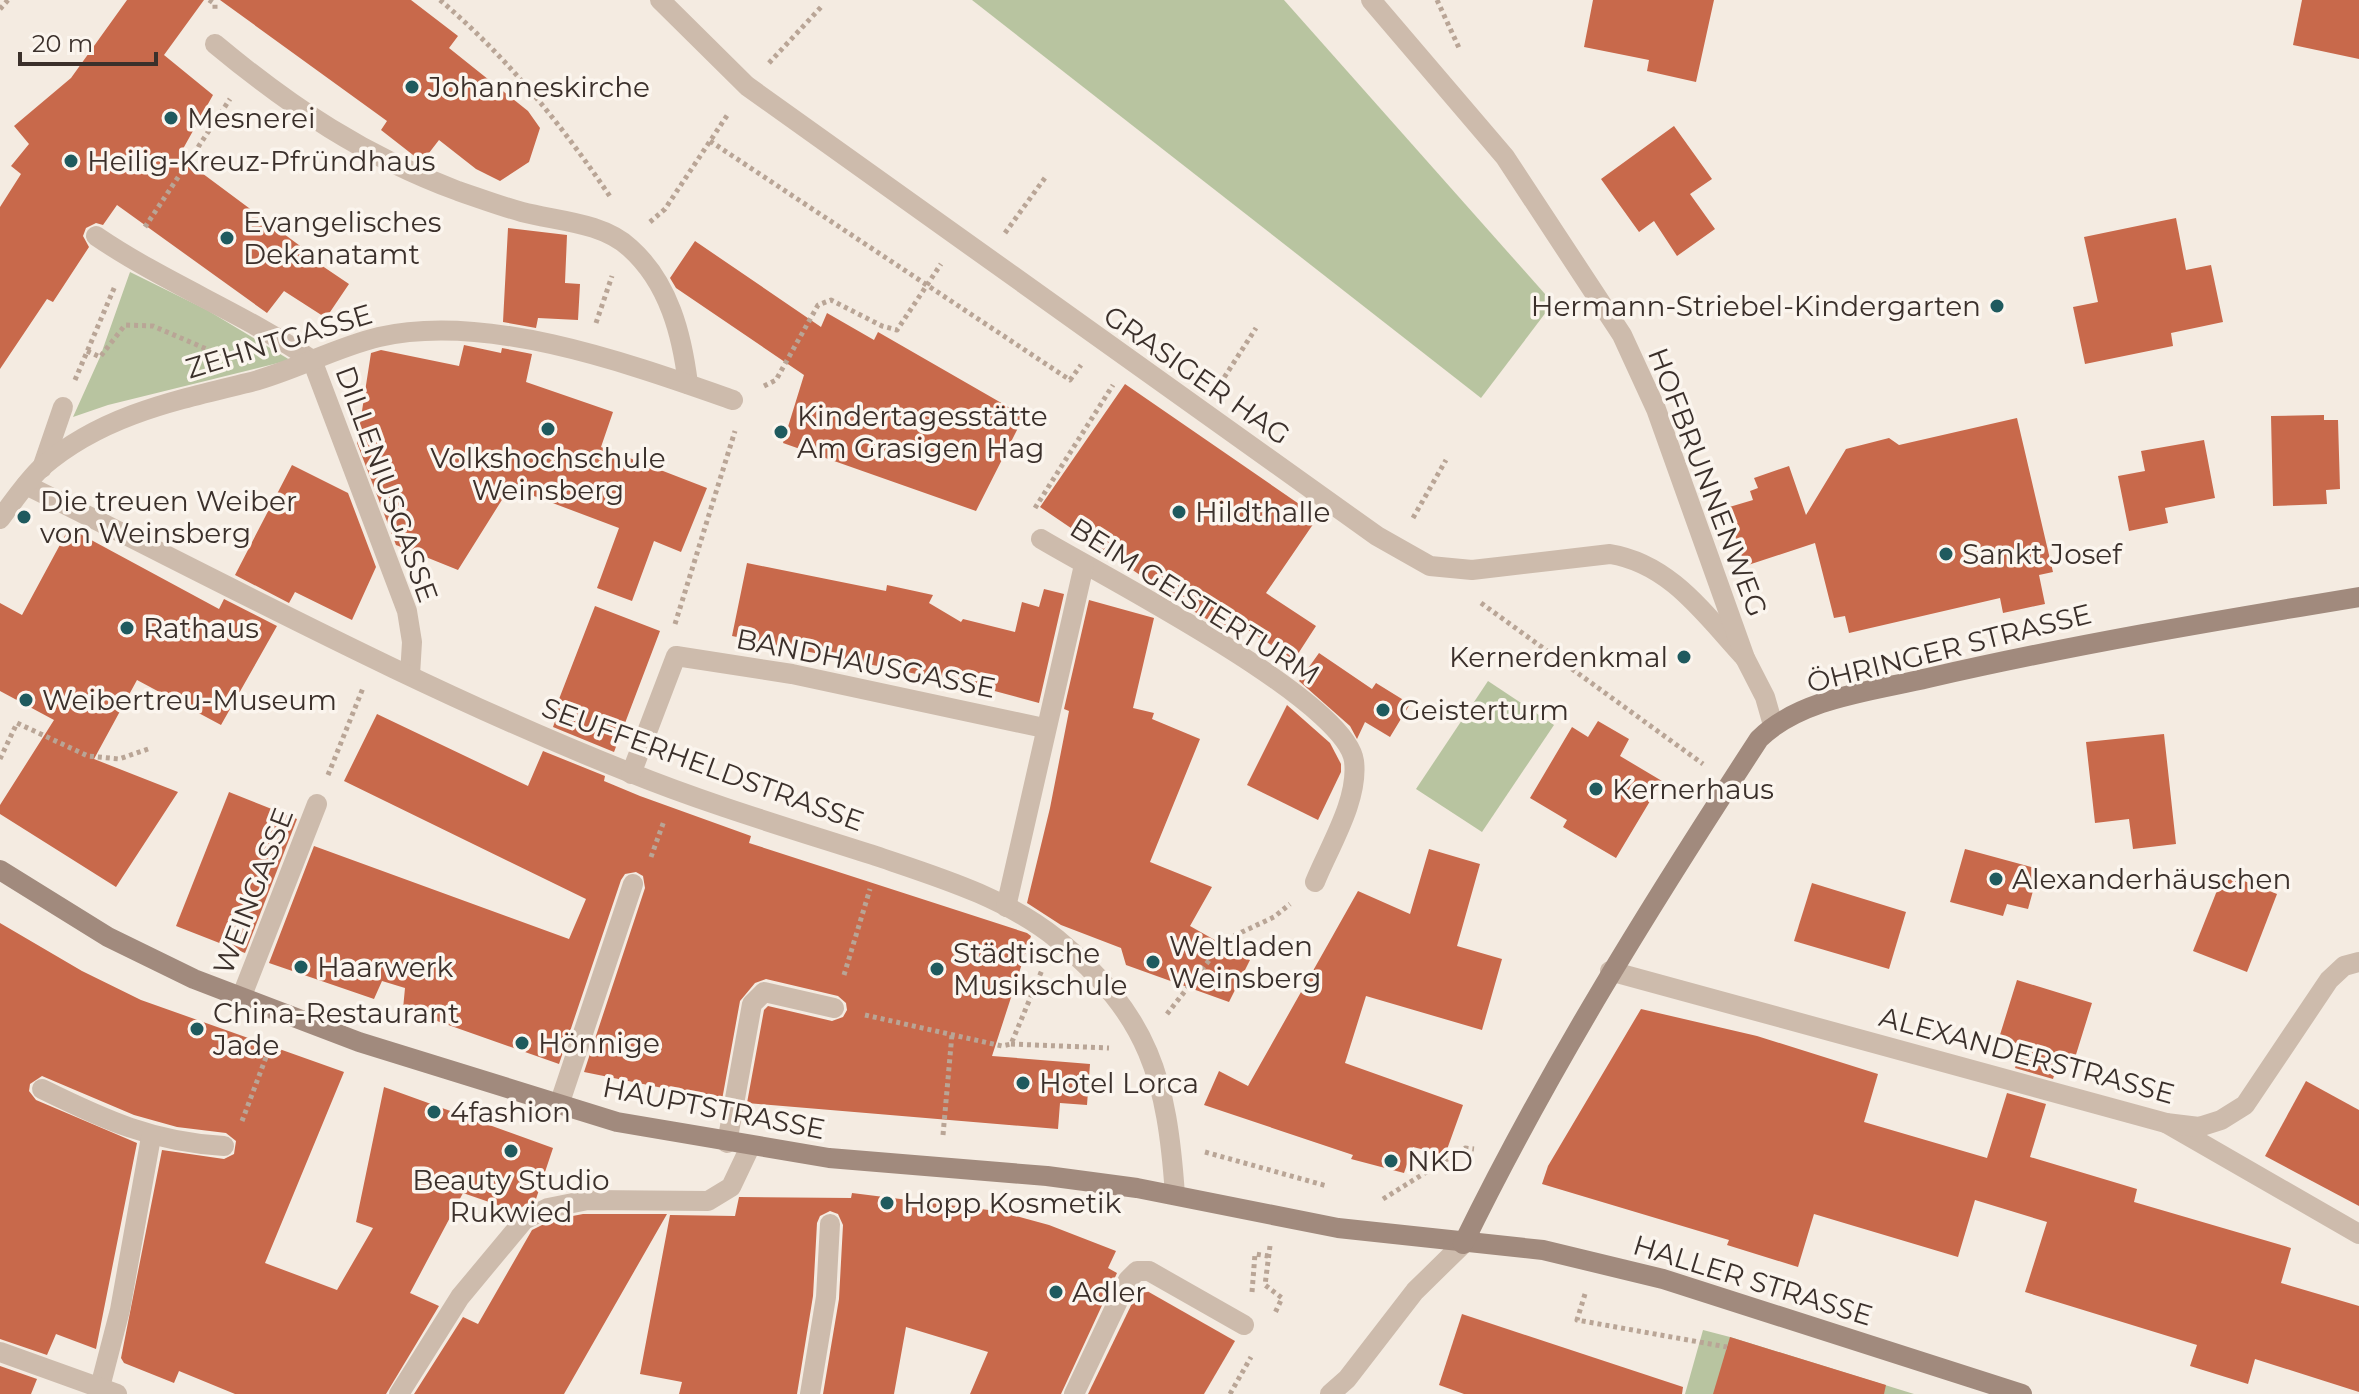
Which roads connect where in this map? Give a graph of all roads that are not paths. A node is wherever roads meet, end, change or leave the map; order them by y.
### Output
1 (660, 0) edge
2 (1371, 0) edge
3 (215, 44) dead end
4 (96, 236) dead end
5 (312, 360) junction
6 (688, 384) junction
7 (733, 400) dead end
8 (63, 407) dead end
9 (42, 468) junction
10 (26, 485) junction
11 (0, 519) edge
12 (1041, 539) road end
13 (1084, 565) junction
14 (2359, 597) edge
15 (1745, 658) junction
16 (410, 675) junction
17 (1773, 725) junction
18 (1044, 728) junction
19 (631, 774) junction
20 (317, 804) dead end
21 (0, 870) edge
22 (1315, 882) road end
23 (633, 884) dead end
24 (1006, 907) junction
25 (2359, 962) edge
26 (1610, 971) junction
27 (241, 998) junction
28 (834, 1008) road end
29 (42, 1089) dead end
30 (559, 1105) junction
31 (2166, 1123) junction
32 (151, 1137) junction
33 (727, 1143) junction
34 (224, 1146) dead end
35 (750, 1147) junction
36 (1175, 1195) junction
37 (830, 1224) dead end
38 (2359, 1234) edge
39 (1463, 1244) junction
40 (1244, 1325) dead end
41 (0, 1352) edge
42 (109, 1390) edge
43 (399, 1394) edge
44 (810, 1394) edge
45 (1074, 1394) edge
46 (1330, 1394) edge
47 (2022, 1394) edge

1 - 15 street, GRASIGER HAG
2 - 15 street, HOFBRUNNENWEG
3 - 6 street
4 - 5 street
5 - 6 street, ZEHNTGASSE
5 - 9 street, ZEHNTGASSE
5 - 16 street, DILLENIUSGASSE
6 - 7 street, ZEHNTGASSE
8 - 9 street
9 - 10 street
10 - 11 street
10 - 16 street, SEUFFERHELDSTRASSE
12 - 13 street, BEIM GEISTERTURM
13 - 18 street
13 - 22 street, BEIM GEISTERTURM
14 - 17 street, ÖHRINGER STRASSE
15 - 17 street, HOFBRUNNENWEG
16 - 19 street, SEUFFERHELDSTRASSE
17 - 26 street, ÖHRINGER STRASSE
18 - 19 street, BANDHAUSGASSE
18 - 24 street
19 - 24 street, SEUFFERHELDSTRASSE
20 - 27 street, WEINGASSE
21 - 27 street, HAUPTSTRASSE
23 - 30 street
24 - 36 street, SEUFFERHELDSTRASSE
25 - 31 street, ALEXANDERSTRASSE
26 - 31 street, ALEXANDERSTRASSE
26 - 39 street, ÖHRINGER STRASSE
27 - 30 street, HAUPTSTRASSE
28 - 33 street
29 - 32 street
30 - 33 street, HAUPTSTRASSE
31 - 38 street
32 - 34 street
32 - 42 street
33 - 35 street, HAUPTSTRASSE
35 - 36 street, HAUPTSTRASSE
35 - 43 street
36 - 39 street, HAUPTSTRASSE
37 - 44 street
39 - 46 street
39 - 47 street, HALLER STRASSE
40 - 45 street
41 - 42 street

